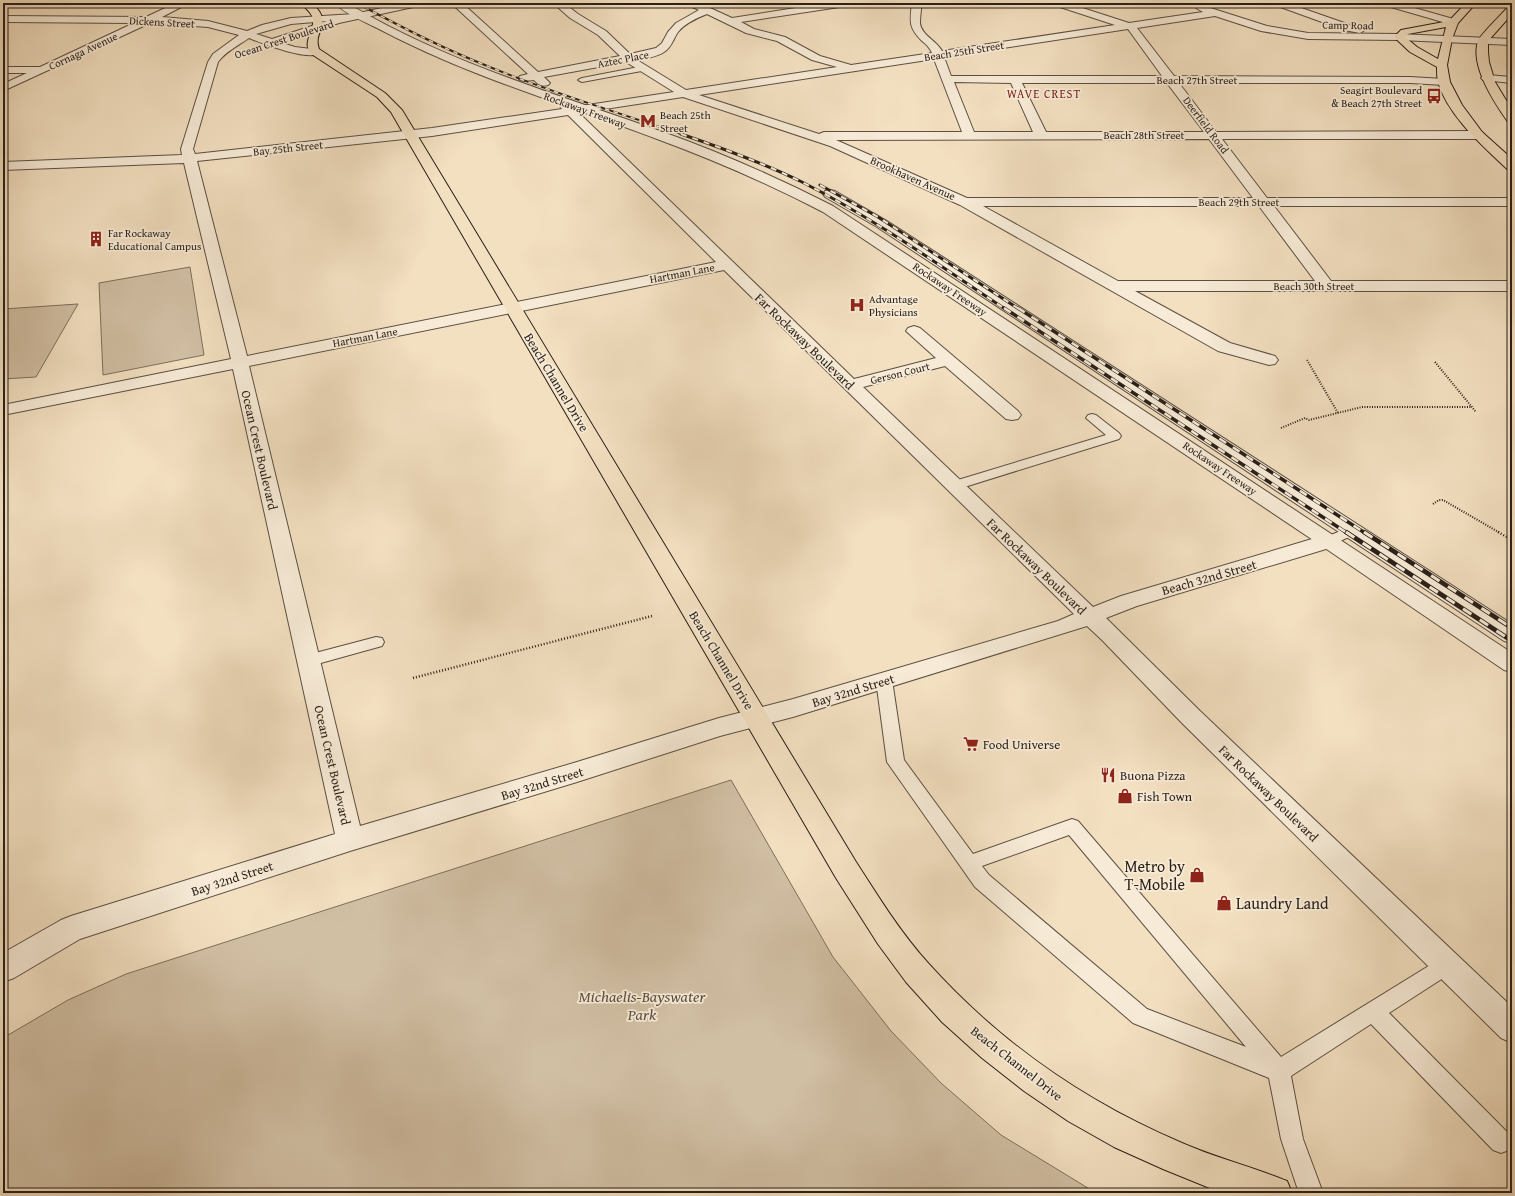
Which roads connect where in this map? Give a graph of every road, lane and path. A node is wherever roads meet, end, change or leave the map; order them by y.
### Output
1 (184, 3) edge
2 (306, 3) edge
3 (340, 3) edge
4 (418, 3) edge
5 (456, 3) edge
6 (558, 3) edge
7 (690, 3) edge
8 (846, 3) edge
9 (917, 3) edge
10 (1057, 3) edge
11 (1189, 3) edge
12 (1278, 3) edge
13 (1387, 3) edge
14 (1471, 3) edge
15 (363, 4) dead end
16 (1512, 8) edge
17 (706, 11) junction
18 (377, 12) junction
19 (1215, 13) junction
20 (358, 16) junction
21 (318, 17) junction
22 (3, 19) edge
23 (148, 20) junction
24 (392, 20) dead end
25 (731, 20) junction
26 (1452, 23) junction
27 (405, 27) dead end
28 (1131, 27) junction
29 (317, 28) junction
30 (1348, 28) junction
31 (248, 34) junction
32 (1332, 37) junction
33 (1399, 37) junction
34 (1447, 39) junction
35 (1483, 41) junction
36 (1512, 42) edge
37 (273, 43) junction
38 (258, 47) dead end
39 (316, 52) junction
40 (236, 54) dead end
41 (937, 55) junction
42 (629, 59) junction
43 (213, 62) junction
44 (1442, 65) junction
45 (644, 68) junction
46 (853, 68) junction
47 (45, 69) junction
48 (3, 70) edge
49 (536, 76) junction
50 (524, 78) junction
51 (1486, 78) junction
52 (949, 79) junction
53 (582, 80) dead end
54 (1015, 80) junction
55 (1171, 80) junction
56 (1512, 80) edge
57 (1444, 82) junction
58 (546, 86) junction
59 (3, 88) edge
60 (684, 94) junction
61 (606, 106) junction
62 (573, 108) junction
63 (1512, 119) edge
64 (969, 134) junction
65 (411, 135) junction
66 (1041, 135) junction
67 (1213, 135) junction
68 (1478, 135) junction
69 (810, 136) junction
70 (189, 159) junction
71 (3, 166) edge
72 (1512, 166) edge
73 (965, 202) junction
74 (1264, 202) junction
75 (1512, 202) edge
76 (726, 265) junction
77 (1326, 285) junction
78 (1117, 286) junction
79 (1512, 286) edge
80 (512, 307) junction
81 (914, 331) dead end
82 (949, 360) junction
83 (1269, 360) dead end
84 (1307, 360) dead end
85 (240, 362) junction
86 (1435, 362) dead end
87 (850, 385) junction
88 (1472, 408) junction
89 (3, 410) edge
90 (1476, 412) dead end
91 (1338, 413) junction
92 (1012, 415) dead end
93 (1092, 418) dead end
94 (1281, 428) dead end
95 (954, 486) junction
96 (1433, 504) dead end
97 (1352, 530) junction
98 (1512, 540) edge
99 (1329, 541) junction
100 (652, 616) dead end
101 (1089, 616) junction
102 (1512, 635) edge
103 (376, 642) dead end
104 (310, 660) junction
105 (1512, 664) edge
106 (413, 678) dead end
107 (884, 680) junction
108 (756, 716) junction
109 (350, 840) junction
110 (969, 863) junction
111 (1447, 965) junction
112 (3, 969) edge
113 (1372, 1011) junction
114 (1512, 1028) edge
115 (1279, 1071) junction
116 (1501, 1142) dead end
117 (1275, 1193) edge
118 (1311, 1193) edge

1 - 23 street, Cornaga Avenue
2 - 21 main road
3 - 20 street, Rockaway Freeway
4 - 18 street, Ocean Crest Boulevard
5 - 49 street
6 - 42 street, Brookhaven Avenue
7 - 17 street
8 - 25 street
9 - 41 street
10 - 28 street
11 - 19 street, Camp Road
12 - 30 street
13 - 26 street
14 - 26 main road
15 - 18 street
16 - 35 main road
17 - 25 street
17 - 42 street, Aztec Place
18 - 20 street, Ocean Crest Boulevard
18 - 24 street
19 - 28 street, Beach 25th Street
19 - 32 street, Camp Road
20 - 21 street, Ocean Crest Boulevard
20 - 29 street, Ocean Crest Boulevard
20 - 62 street, Rockaway Freeway
21 - 29 main road
21 - 31 street, Ocean Crest Boulevard
22 - 23 street, Dickens Street
23 - 31 street, Dickens Street
23 - 47 street, Cornaga Avenue
25 - 46 street
26 - 33 main road
26 - 34 main road
27 - 50 street, Rockaway Freeway
28 - 41 street, Beach 25th Street
28 - 55 street, Deerfield Road
29 - 37 street, Ocean Crest Boulevard
29 - 39 main road
30 - 32 street
30 - 33 street
31 - 37 street, Dickens Street
31 - 43 street, Ocean Crest Boulevard
32 - 33 street, Camp Road
33 - 34 street, Camp Road
33 - 44 main road
34 - 35 street, Camp Road
34 - 44 main road
35 - 36 street, Camp Road
35 - 51 main road
37 - 38 street, Ocean Crest Boulevard
37 - 39 street, Dickens Street
39 - 65 main road, Beach Channel Drive
40 - 43 street, Ocean Crest Boulevard
41 - 46 street, Beach 25th Street
41 - 52 street
42 - 45 street, Brookhaven Avenue
42 - 49 street, Aztec Place
43 - 70 street, Ocean Crest Boulevard
44 - 57 main road
45 - 53 lane
45 - 60 street, Brookhaven Avenue
46 - 60 street, Beach 25th Street
47 - 48 street
47 - 59 street, Cornaga Avenue
49 - 50 street, Aztec Place
49 - 58 street
50 - 58 street, Rockaway Freeway
51 - 56 street
51 - 63 main road
52 - 54 street, Beach 27th Street
52 - 64 street
54 - 55 street, Beach 27th Street
54 - 66 street
55 - 57 street, Beach 27th Street
55 - 67 street, Deerfield Road
57 - 68 main road
58 - 61 street, Rockaway Freeway
60 - 61 street, Beach 25th Street
60 - 69 street, Brookhaven Avenue
61 - 62 street, Beach 25th Street
61 - 97 street, Rockaway Freeway
62 - 65 street, Bay 25th Street
62 - 76 street, Far Rockaway Boulevard
62 - 99 street, Rockaway Freeway
64 - 66 street, Beach 28th Street
64 - 69 street, Beach 28th Street
65 - 70 street, Bay 25th Street
65 - 80 main road, Beach Channel Drive
66 - 67 street, Beach 28th Street
67 - 68 street, Beach 28th Street
67 - 74 street, Deerfield Road
68 - 72 main road
69 - 73 street, Brookhaven Avenue
70 - 71 street, Bay 25th Street
70 - 85 street, Ocean Crest Boulevard
73 - 74 street, Beach 29th Street
73 - 78 street, Brookhaven Avenue
74 - 75 street, Beach 29th Street
74 - 77 street, Deerfield Road
76 - 80 street, Hartman Lane
76 - 87 street, Far Rockaway Boulevard
77 - 78 street, Beach 30th Street
77 - 79 street, Beach 30th Street
78 - 83 street, Brookhaven Avenue
80 - 85 street, Hartman Lane
80 - 108 main road, Beach Channel Drive
81 - 82 street, Gerson Court
82 - 87 street, Gerson Court
82 - 92 street, Gerson Court
84 - 91 path
85 - 89 street, Hartman Lane
85 - 104 street, Ocean Crest Boulevard
86 - 88 path
87 - 95 street, Far Rockaway Boulevard
88 - 90 path
88 - 91 path
91 - 94 path
93 - 95 lane
95 - 101 street, Far Rockaway Boulevard
96 - 98 path
97 - 99 lane
97 - 102 street, Rockaway Freeway
99 - 101 street, Beach 32nd Street
99 - 105 street, Rockaway Freeway
100 - 106 path
101 - 107 street, Bay 32nd Street
101 - 111 street, Far Rockaway Boulevard
103 - 104 lane
104 - 109 street, Ocean Crest Boulevard
107 - 108 street, Bay 32nd Street
107 - 110 lane
108 - 109 street, Bay 32nd Street
108 - 117 main road, Beach Channel Drive
109 - 112 street, Bay 32nd Street
110 - 115 lane
110 - 115 lane
111 - 113 lane
111 - 114 street, Far Rockaway Boulevard
113 - 115 lane
113 - 116 lane
115 - 118 lane

